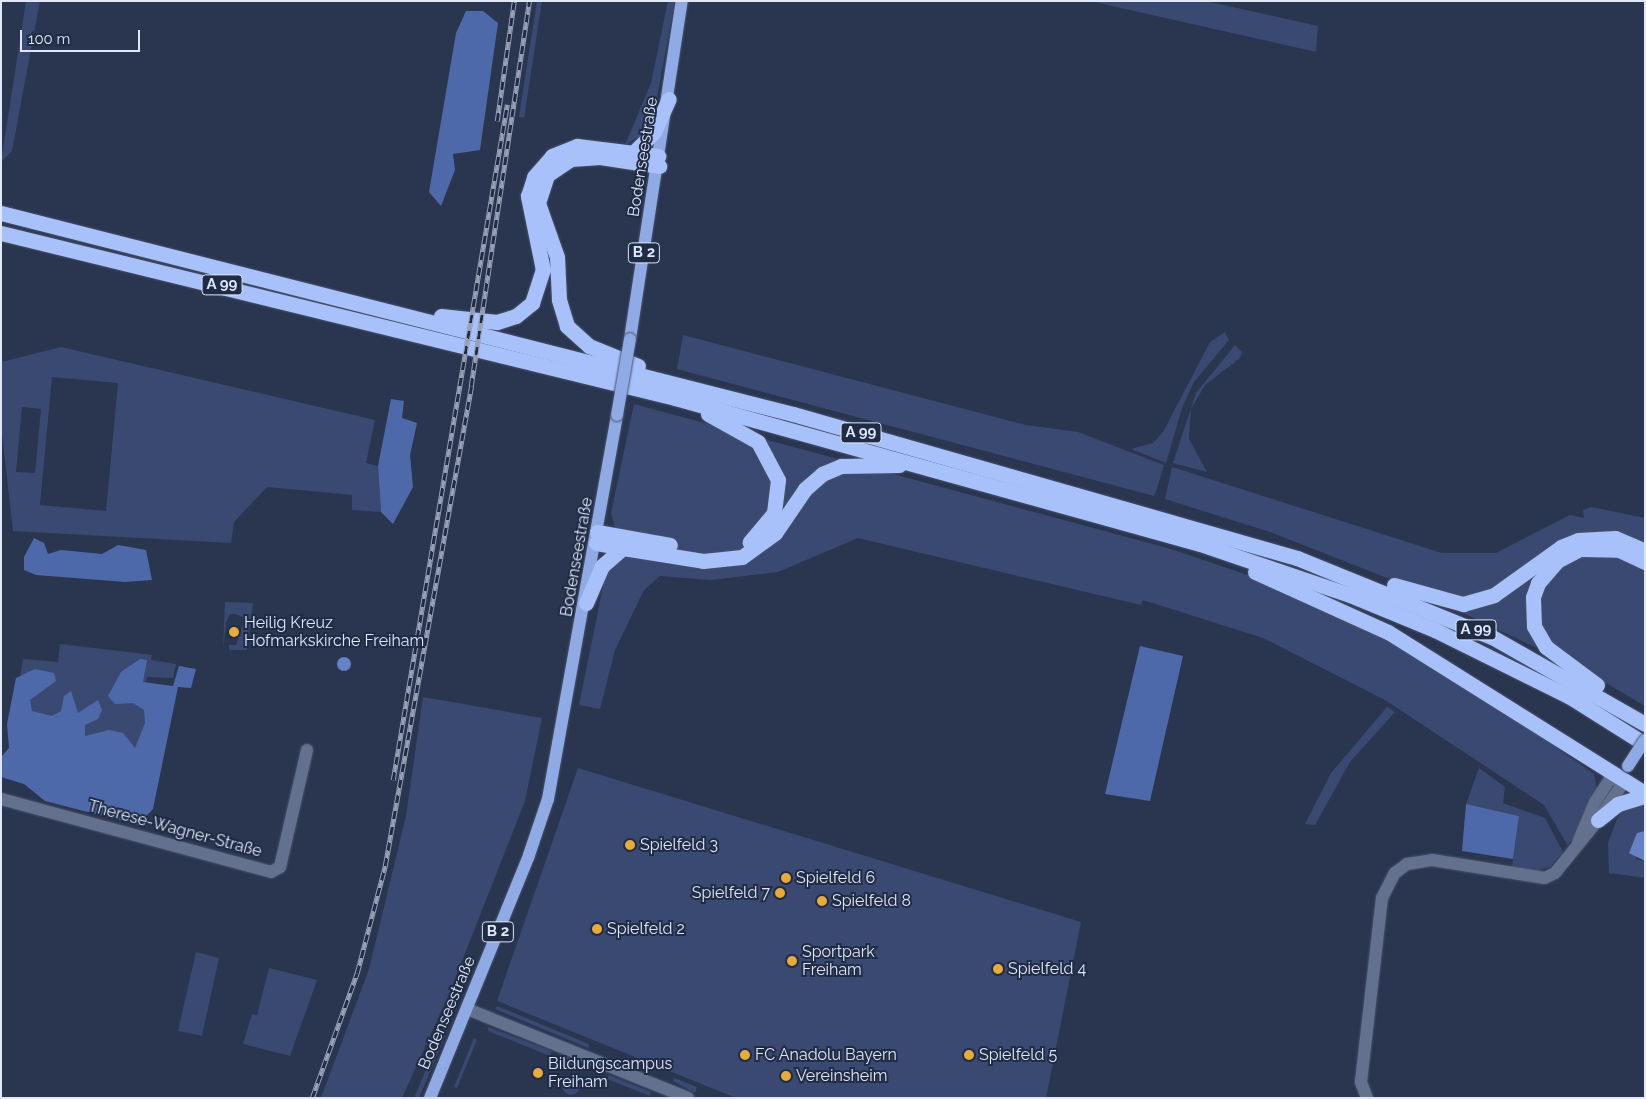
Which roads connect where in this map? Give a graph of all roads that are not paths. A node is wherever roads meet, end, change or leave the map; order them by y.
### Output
1 (682, 1) edge
2 (669, 100) junction
3 (610, 154) junction
4 (633, 157) junction
5 (659, 162) junction
6 (1, 213) edge
7 (1, 233) edge
8 (412, 315) junction
9 (698, 390) junction
10 (675, 398) junction
11 (928, 466) junction
12 (596, 538) junction
13 (624, 544) junction
14 (1200, 544) junction
15 (648, 546) junction
16 (1645, 551) edge
17 (1296, 558) junction
18 (1645, 562) edge
19 (586, 603) junction
20 (1645, 719) edge
21 (1645, 724) edge
22 (1645, 742) edge
23 (307, 750) dead end
24 (1624, 772) junction
25 (1645, 794) edge
26 (1, 799) edge
27 (1594, 821) junction
28 (467, 1010) junction
29 (430, 1098) edge
30 (688, 1098) edge
31 (1367, 1098) edge

1 - 2 main road, Bodenseestraße
2 - 4 highway
2 - 5 main road, Bodenseestraße
3 - 4 highway
3 - 8 highway
3 - 9 highway
4 - 5 highway
5 - 12 main road, Bodenseestraße / B 2, bridge
6 - 8 highway, A 99
7 - 10 highway, A 99
8 - 9 highway, A 99
9 - 17 highway, A 99
10 - 11 highway, A 99
10 - 15 highway
11 - 14 highway, A 99
11 - 15 highway
12 - 13 highway
12 - 19 main road, Bodenseestraße / B 2
13 - 15 highway
13 - 19 highway
14 - 22 highway, A 99
14 - 24 highway
16 - 17 highway
17 - 21 highway, A 99
18 - 20 highway
19 - 28 main road, Bodenseestraße / B 2
22 - 24 main road, bridge
23 - 26 street, Therese-Wagner-Straße
24 - 25 highway
24 - 27 street
25 - 27 highway
27 - 31 street
28 - 29 main road, Bodenseestraße / B 2
28 - 30 street

